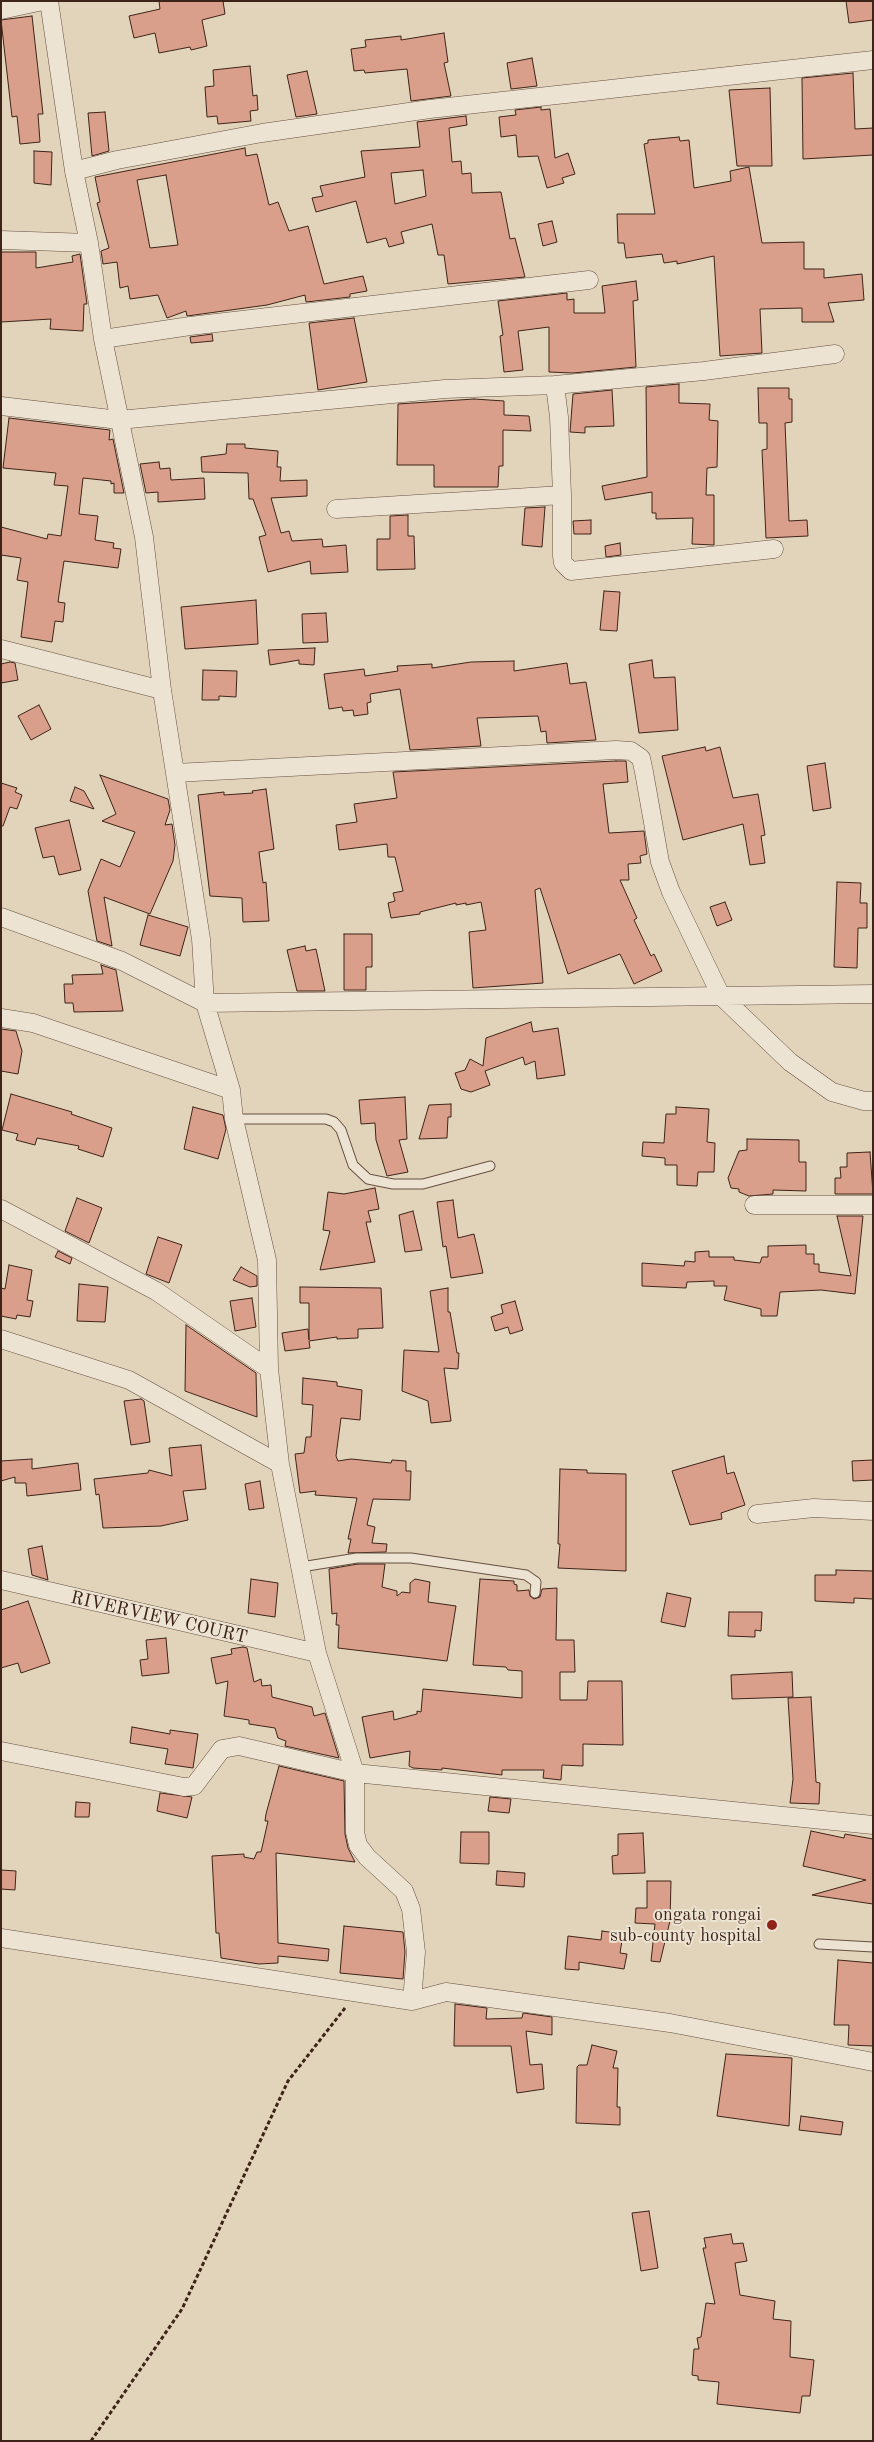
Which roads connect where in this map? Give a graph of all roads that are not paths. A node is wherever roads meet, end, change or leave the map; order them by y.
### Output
1 (43, 1) edge
2 (49, 1) edge
3 (1, 10) edge
4 (873, 60) edge
5 (74, 171) junction
6 (1, 240) edge
7 (89, 242) junction
8 (589, 280) dead end
9 (103, 339) junction
10 (835, 354) dead end
11 (555, 386) junction
12 (1, 406) edge
13 (119, 420) junction
14 (562, 495) junction
15 (336, 509) dead end
16 (774, 549) dead end
17 (1, 649) edge
18 (162, 690) junction
19 (175, 773) junction
20 (1, 917) edge
21 (873, 994) edge
22 (721, 996) junction
23 (205, 1003) junction
24 (1, 1018) edge
25 (231, 1090) junction
26 (873, 1101) edge
27 (234, 1119) junction
28 (490, 1166) dead end
29 (754, 1205) dead end
30 (873, 1205) edge
31 (1, 1209) edge
32 (1, 1338) edge
33 (269, 1368) junction
34 (280, 1464) junction
35 (873, 1511) edge
36 (757, 1514) dead end
37 (301, 1567) junction
38 (1, 1580) edge
39 (535, 1593) dead end
40 (317, 1654) junction
41 (1, 1751) edge
42 (355, 1774) junction
43 (873, 1825) edge
44 (1, 1938) edge
45 (819, 1944) dead end
46 (873, 1947) edge
47 (412, 2001) junction
48 (873, 2062) edge

1 - 3 street
2 - 5 street
4 - 5 street
5 - 7 street
6 - 7 street
7 - 9 street
8 - 9 street
9 - 13 street
10 - 11 street
11 - 13 street
11 - 14 street
12 - 13 street
13 - 18 street
14 - 15 street
14 - 16 street
17 - 18 street
18 - 19 street
19 - 22 street
19 - 23 street
20 - 23 street
21 - 22 street
22 - 23 street
22 - 26 street
23 - 25 street
24 - 25 street
25 - 27 street
27 - 28 lane
27 - 33 street
29 - 30 street
31 - 33 street
32 - 34 street
33 - 34 street
34 - 37 street
35 - 36 street
37 - 39 lane
37 - 40 street
38 - 40 street, RIVERVIEW COURT
40 - 42 street
41 - 42 street
42 - 43 street
42 - 47 street
44 - 47 street
45 - 46 lane
47 - 48 street

